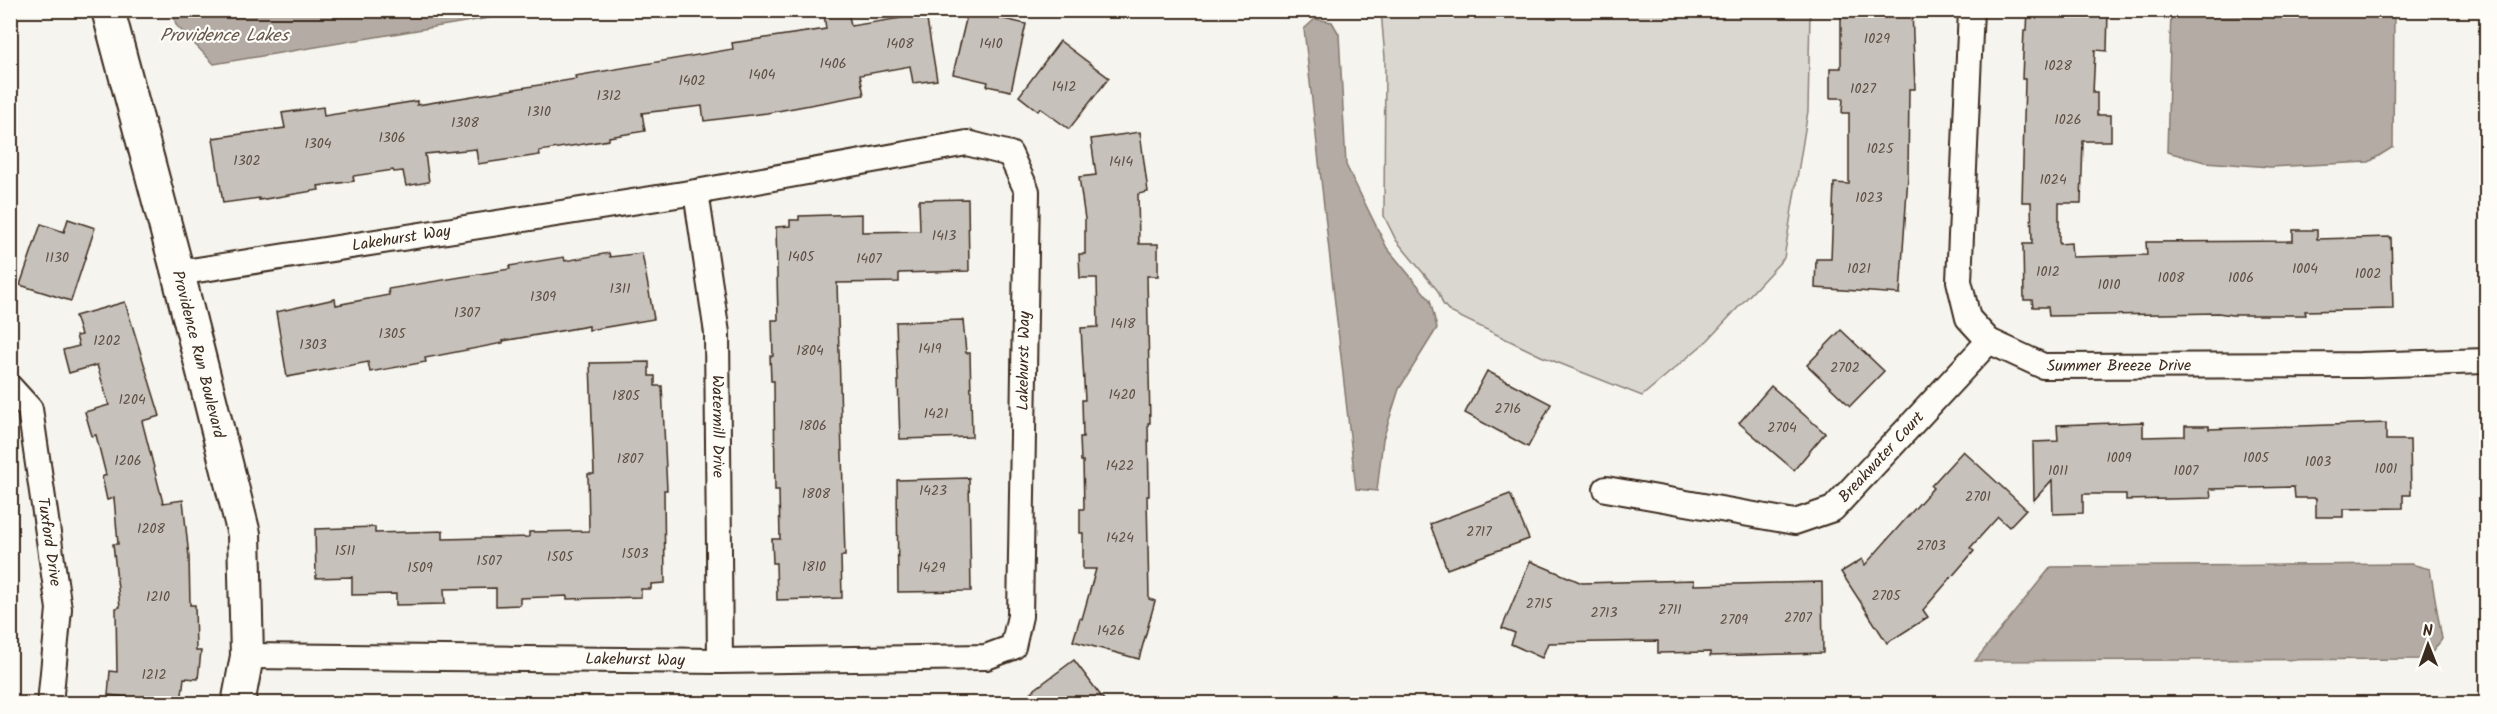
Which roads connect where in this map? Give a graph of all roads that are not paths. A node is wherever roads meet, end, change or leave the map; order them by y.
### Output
1 (108, 10) edge
2 (1971, 10) edge
3 (696, 192) junction
4 (178, 273) junction
5 (1989, 341) junction
6 (2487, 361) edge
7 (10, 387) edge
8 (1606, 489) dead end
9 (247, 656) junction
10 (720, 661) junction
11 (50, 704) edge
12 (238, 704) edge

1 - 4 street, Providence Run Boulevard
2 - 5 street, Summer Breeze Drive
3 - 4 street, Lakehurst Way
3 - 10 street, Watermill Drive
3 - 10 street, Lakehurst Way
4 - 9 street, Providence Run Boulevard
5 - 6 street, Summer Breeze Drive
5 - 8 street, Breakwater Court
7 - 11 street, Tuxford Drive
9 - 10 street, Lakehurst Way
9 - 12 street, Providence Run Boulevard

